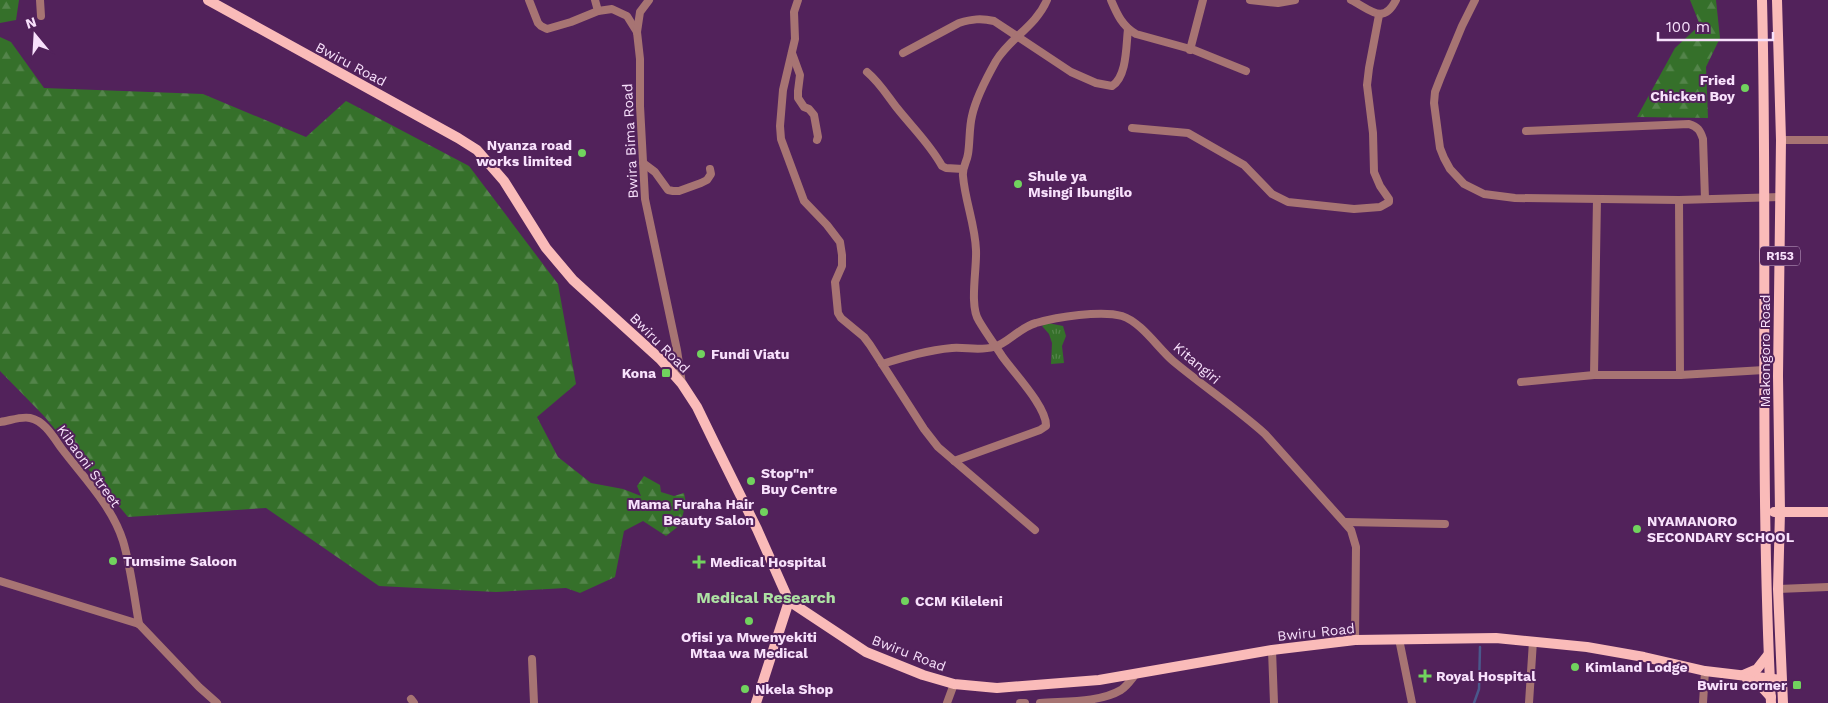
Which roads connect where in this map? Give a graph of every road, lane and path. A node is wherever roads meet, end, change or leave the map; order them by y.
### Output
1 (40, 0) edge
2 (208, 0) edge
3 (529, 0) edge
4 (595, 0) edge
5 (649, 0) edge
6 (798, 0) edge
7 (1046, 0) edge
8 (1110, 0) edge
9 (1203, 0) edge
10 (1250, 0) edge
11 (1295, 0) edge
12 (1351, 0) edge
13 (1396, 0) edge
14 (1475, 0) edge
15 (1762, 0) edge
16 (1777, 0) edge
17 (598, 11) junction
18 (1379, 15) junction
19 (41, 16) dead end
20 (1128, 30) junction
21 (636, 32) junction
22 (1018, 36) junction
23 (1190, 50) junction
24 (792, 53) junction
25 (904, 53) dead end
26 (1246, 71) dead end
27 (867, 72) dead end
28 (1132, 128) dead end
29 (1526, 131) dead end
30 (817, 140) dead end
31 (1780, 140) junction
32 (1828, 140) edge
33 (643, 163) junction
34 (710, 169) dead end
35 (962, 169) junction
36 (1780, 197) junction
37 (1765, 198) junction
38 (1597, 199) junction
39 (1705, 199) junction
40 (1679, 200) junction
41 (997, 347) junction
42 (882, 364) junction
43 (1764, 370) junction
44 (1680, 375) junction
45 (1594, 376) junction
46 (1521, 382) dead end
47 (682, 384) junction
48 (0, 422) edge
49 (954, 461) junction
50 (1766, 511) junction
51 (1780, 512) junction
52 (1828, 512) edge
53 (1344, 522) junction
54 (1445, 524) dead end
55 (1034, 530) dead end
56 (0, 582) edge
57 (1828, 587) edge
58 (1778, 589) junction
59 (789, 601) junction
60 (139, 624) junction
61 (1399, 639) junction
62 (1355, 640) junction
63 (1533, 641) junction
64 (1272, 650) junction
65 (1768, 655) junction
66 (532, 658) dead end
67 (1705, 671) junction
68 (1135, 675) junction
69 (1742, 676) junction
70 (1770, 679) junction
71 (1781, 680) junction
72 (954, 684) junction
73 (1771, 700) edge
74 (217, 703) edge
75 (534, 703) edge
76 (756, 703) edge
77 (947, 703) edge
78 (1020, 703) edge
79 (1025, 703) edge
80 (1040, 703) edge
81 (1274, 703) edge
82 (1412, 703) edge
83 (1529, 703) edge
84 (1704, 703) edge
85 (1783, 703) edge

1 - 19 street
2 - 47 main road, Bwiru Road
3 - 17 street, Bwira Bima Road
4 - 17 street
5 - 21 street
6 - 24 street
7 - 22 street
8 - 20 street
9 - 23 street
10 - 11 street
12 - 18 street
13 - 18 street
14 - 38 street
15 - 37 main road, Makongoro Road / R153
16 - 31 main road, Makongoro Road / R153
17 - 21 street, Bwira Bima Road
18 - 28 street
20 - 22 street
20 - 23 street
21 - 33 street, Bwira Bima Road
22 - 25 street
22 - 35 street
23 - 26 street
24 - 30 street
24 - 42 street
27 - 35 street
29 - 39 street
31 - 32 street
31 - 36 main road, Makongoro Road / R153
33 - 34 street
33 - 47 street, Bwira Bima Road
35 - 41 street
36 - 37 street
36 - 51 main road, Makongoro Road / R153
37 - 39 street
37 - 43 main road, Makongoro Road / R153
38 - 40 street
38 - 45 street
39 - 40 street
40 - 44 street
41 - 42 street
41 - 49 street
41 - 53 street, Kitangiri
42 - 49 street
43 - 44 street
43 - 50 main road, Makongoro Road / R153
44 - 45 street
45 - 46 street
47 - 59 main road, Bwiru Road
48 - 60 street, Kibaoni Street
49 - 55 street
50 - 51 main road
50 - 65 main road, Makongoro Road / R153
51 - 52 main road
51 - 58 main road, Makongoro Road / R153
53 - 54 street
53 - 62 street, Kitangiri
56 - 60 street
57 - 58 street
58 - 71 main road, Makongoro Road / R153
59 - 72 main road, Bwiru Road
59 - 76 main road
60 - 74 street
61 - 62 main road, Bwiru Road
61 - 63 main road, Bwiru Road
61 - 82 street
62 - 64 main road, Bwiru Road
63 - 67 main road, Bwiru Road
63 - 83 street
64 - 68 main road, Bwiru Road
64 - 81 street
65 - 69 main road
65 - 70 main road, Makongoro Road / R153
66 - 75 street
67 - 69 main road, Bwiru Road
67 - 84 street
68 - 72 main road, Bwiru Road
68 - 80 street
69 - 70 main road, Bwiru Road
69 - 73 main road
70 - 71 main road, Bwiru Road
70 - 73 main road, Makongoro Road / R153
71 - 85 main road, Makongoro Road / R153
72 - 77 street
78 - 79 street

